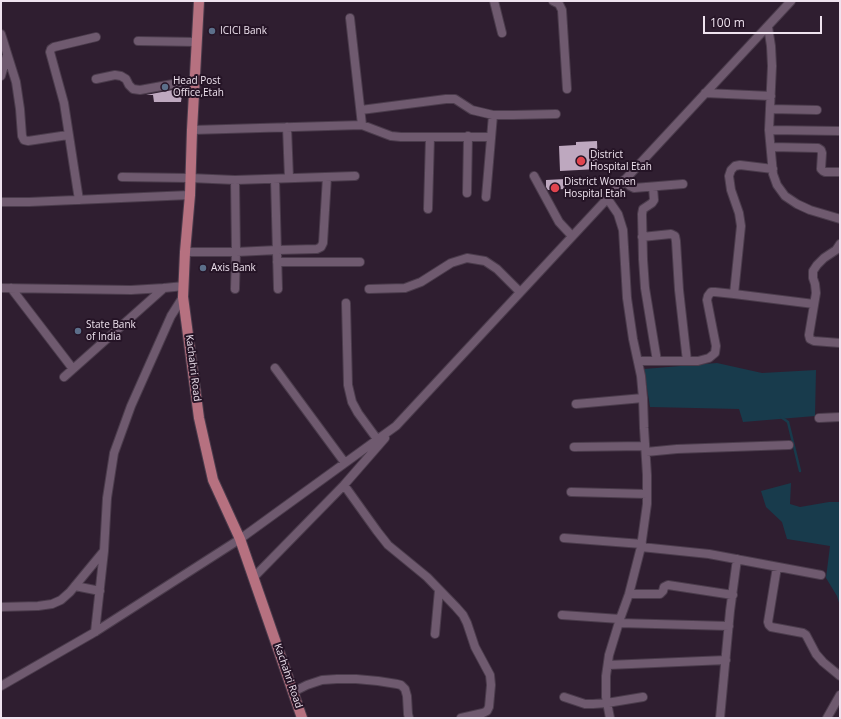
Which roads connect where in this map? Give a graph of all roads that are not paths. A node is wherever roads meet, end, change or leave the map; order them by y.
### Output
1 (199, 1) edge
2 (494, 1) edge
3 (553, 1) edge
4 (791, 1) edge
5 (350, 18) dead end
6 (768, 26) junction
7 (502, 33) dead end
8 (1, 34) edge
9 (96, 37) dead end
10 (138, 41) dead end
11 (197, 42) junction
12 (7, 54) junction
13 (1, 76) edge
14 (96, 79) dead end
15 (195, 80) junction
16 (567, 89) dead end
17 (705, 93) junction
18 (771, 96) junction
19 (360, 110) junction
20 (770, 110) junction
21 (817, 110) dead end
22 (493, 114) junction
23 (556, 114) dead end
24 (362, 126) junction
25 (287, 127) junction
26 (192, 130) junction
27 (769, 130) junction
28 (840, 131) edge
29 (68, 135) junction
30 (468, 136) junction
31 (491, 136) junction
32 (430, 137) junction
33 (771, 147) junction
34 (773, 168) junction
35 (840, 172) edge
36 (355, 176) dead end
37 (534, 176) dead end
38 (122, 177) dead end
39 (327, 177) junction
40 (190, 178) junction
41 (289, 178) junction
42 (275, 179) junction
43 (235, 180) junction
44 (624, 180) junction
45 (683, 184) dead end
46 (653, 187) junction
47 (467, 194) dead end
48 (190, 196) junction
49 (486, 197) dead end
50 (607, 198) junction
51 (79, 200) junction
52 (1, 202) edge
53 (428, 209) dead end
54 (840, 219) edge
55 (572, 236) junction
56 (642, 237) junction
57 (840, 244) edge
58 (277, 250) junction
59 (185, 252) junction
60 (236, 252) junction
61 (277, 262) junction
62 (360, 262) dead end
63 (184, 286) junction
64 (1, 288) edge
65 (11, 288) junction
66 (164, 288) junction
67 (235, 289) dead end
68 (278, 289) dead end
69 (369, 289) dead end
70 (520, 292) junction
71 (734, 294) junction
72 (183, 297) junction
73 (346, 303) dead end
74 (814, 304) junction
75 (840, 343) edge
76 (638, 361) junction
77 (657, 361) junction
78 (687, 361) junction
79 (275, 368) dead end
80 (72, 369) junction
81 (64, 377) dead end
82 (643, 398) junction
83 (576, 404) dead end
84 (840, 417) edge
85 (818, 418) dead end
86 (396, 426) junction
87 (377, 439) junction
88 (789, 445) dead end
89 (574, 447) dead end
90 (645, 449) junction
91 (345, 463) junction
92 (344, 484) junction
93 (571, 492) dead end
94 (647, 494) junction
95 (564, 538) dead end
96 (240, 539) junction
97 (641, 545) junction
98 (104, 552) junction
99 (737, 560) junction
100 (777, 567) junction
101 (821, 575) dead end
102 (254, 577) junction
103 (75, 586) junction
104 (439, 590) junction
105 (100, 591) junction
106 (629, 594) junction
107 (732, 595) junction
108 (1, 607) edge
109 (562, 615) dead end
110 (620, 621) junction
111 (729, 626) junction
112 (95, 632) junction
113 (435, 634) dead end
114 (726, 660) junction
115 (608, 664) junction
116 (840, 676) edge
117 (1, 686) edge
118 (293, 692) junction
119 (840, 695) edge
120 (643, 696) dead end
121 (564, 697) dead end
122 (607, 703) junction
123 (302, 718) edge
124 (409, 718) edge
125 (461, 718) edge
126 (610, 718) edge
127 (720, 718) edge
128 (827, 718) edge

1 - 11 main road, Kachahri Road
2 - 7 street
3 - 16 street
4 - 6 street
5 - 19 street
6 - 17 street
6 - 18 street
8 - 12 street
9 - 29 street
10 - 11 street
11 - 15 main road, Kachahri Road
12 - 13 street
12 - 29 street
14 - 15 street
15 - 26 main road, Kachahri Road
17 - 18 street
17 - 44 street
18 - 20 street
19 - 22 street
19 - 24 street
20 - 21 street
20 - 27 street
22 - 23 street
22 - 31 street
24 - 25 street
24 - 32 street
25 - 26 street
25 - 41 street
26 - 40 main road, Kachahri Road
27 - 28 street
27 - 33 street
29 - 51 street
30 - 31 street
30 - 32 street
30 - 47 street
31 - 49 street
32 - 53 street
33 - 34 street
33 - 35 street
34 - 54 street
34 - 71 street
36 - 39 street
37 - 55 street
38 - 40 street
39 - 41 street
39 - 58 street
40 - 43 street
40 - 48 main road, Kachahri Road
41 - 42 street
42 - 43 street
42 - 58 street
43 - 60 street
44 - 46 street
44 - 50 street
45 - 46 street
46 - 56 street
48 - 51 street
48 - 59 main road, Kachahri Road
50 - 55 street
50 - 76 street
51 - 52 street
55 - 70 street
56 - 77 street
56 - 78 street
57 - 74 street
58 - 60 street
58 - 61 street
59 - 60 street
59 - 63 main road, Kachahri Road
60 - 67 street
61 - 62 street
61 - 68 street
63 - 66 street
63 - 72 main road, Kachahri Road
64 - 65 street
65 - 66 street
65 - 80 street
66 - 80 street
69 - 70 street
70 - 86 street
71 - 74 street
71 - 78 street
72 - 96 main road, Kachahri Road
72 - 98 street
73 - 87 street
74 - 75 street
76 - 77 street
76 - 82 street
77 - 78 street
79 - 91 street
80 - 81 street
82 - 83 street
82 - 90 street
84 - 85 street
86 - 87 street
86 - 92 street
87 - 91 street
88 - 90 street
89 - 90 street
90 - 94 street
91 - 96 street
92 - 102 street
92 - 104 street
93 - 94 street
94 - 97 street
95 - 97 street
96 - 102 main road, Kachahri Road
96 - 112 street
97 - 99 street
97 - 106 street
98 - 103 street
98 - 105 street
99 - 100 street
99 - 107 street
100 - 101 street
100 - 116 street
102 - 118 main road, Kachahri Road
103 - 105 street
103 - 108 street
104 - 113 street
104 - 125 street
105 - 112 street
106 - 107 street
106 - 110 street
107 - 111 street
109 - 110 street
110 - 111 street
110 - 115 street
111 - 114 street
112 - 117 street
114 - 115 street
114 - 127 street
115 - 122 street
118 - 123 main road, Kachahri Road
118 - 124 street
119 - 128 street
120 - 122 street
121 - 122 street
122 - 126 street

